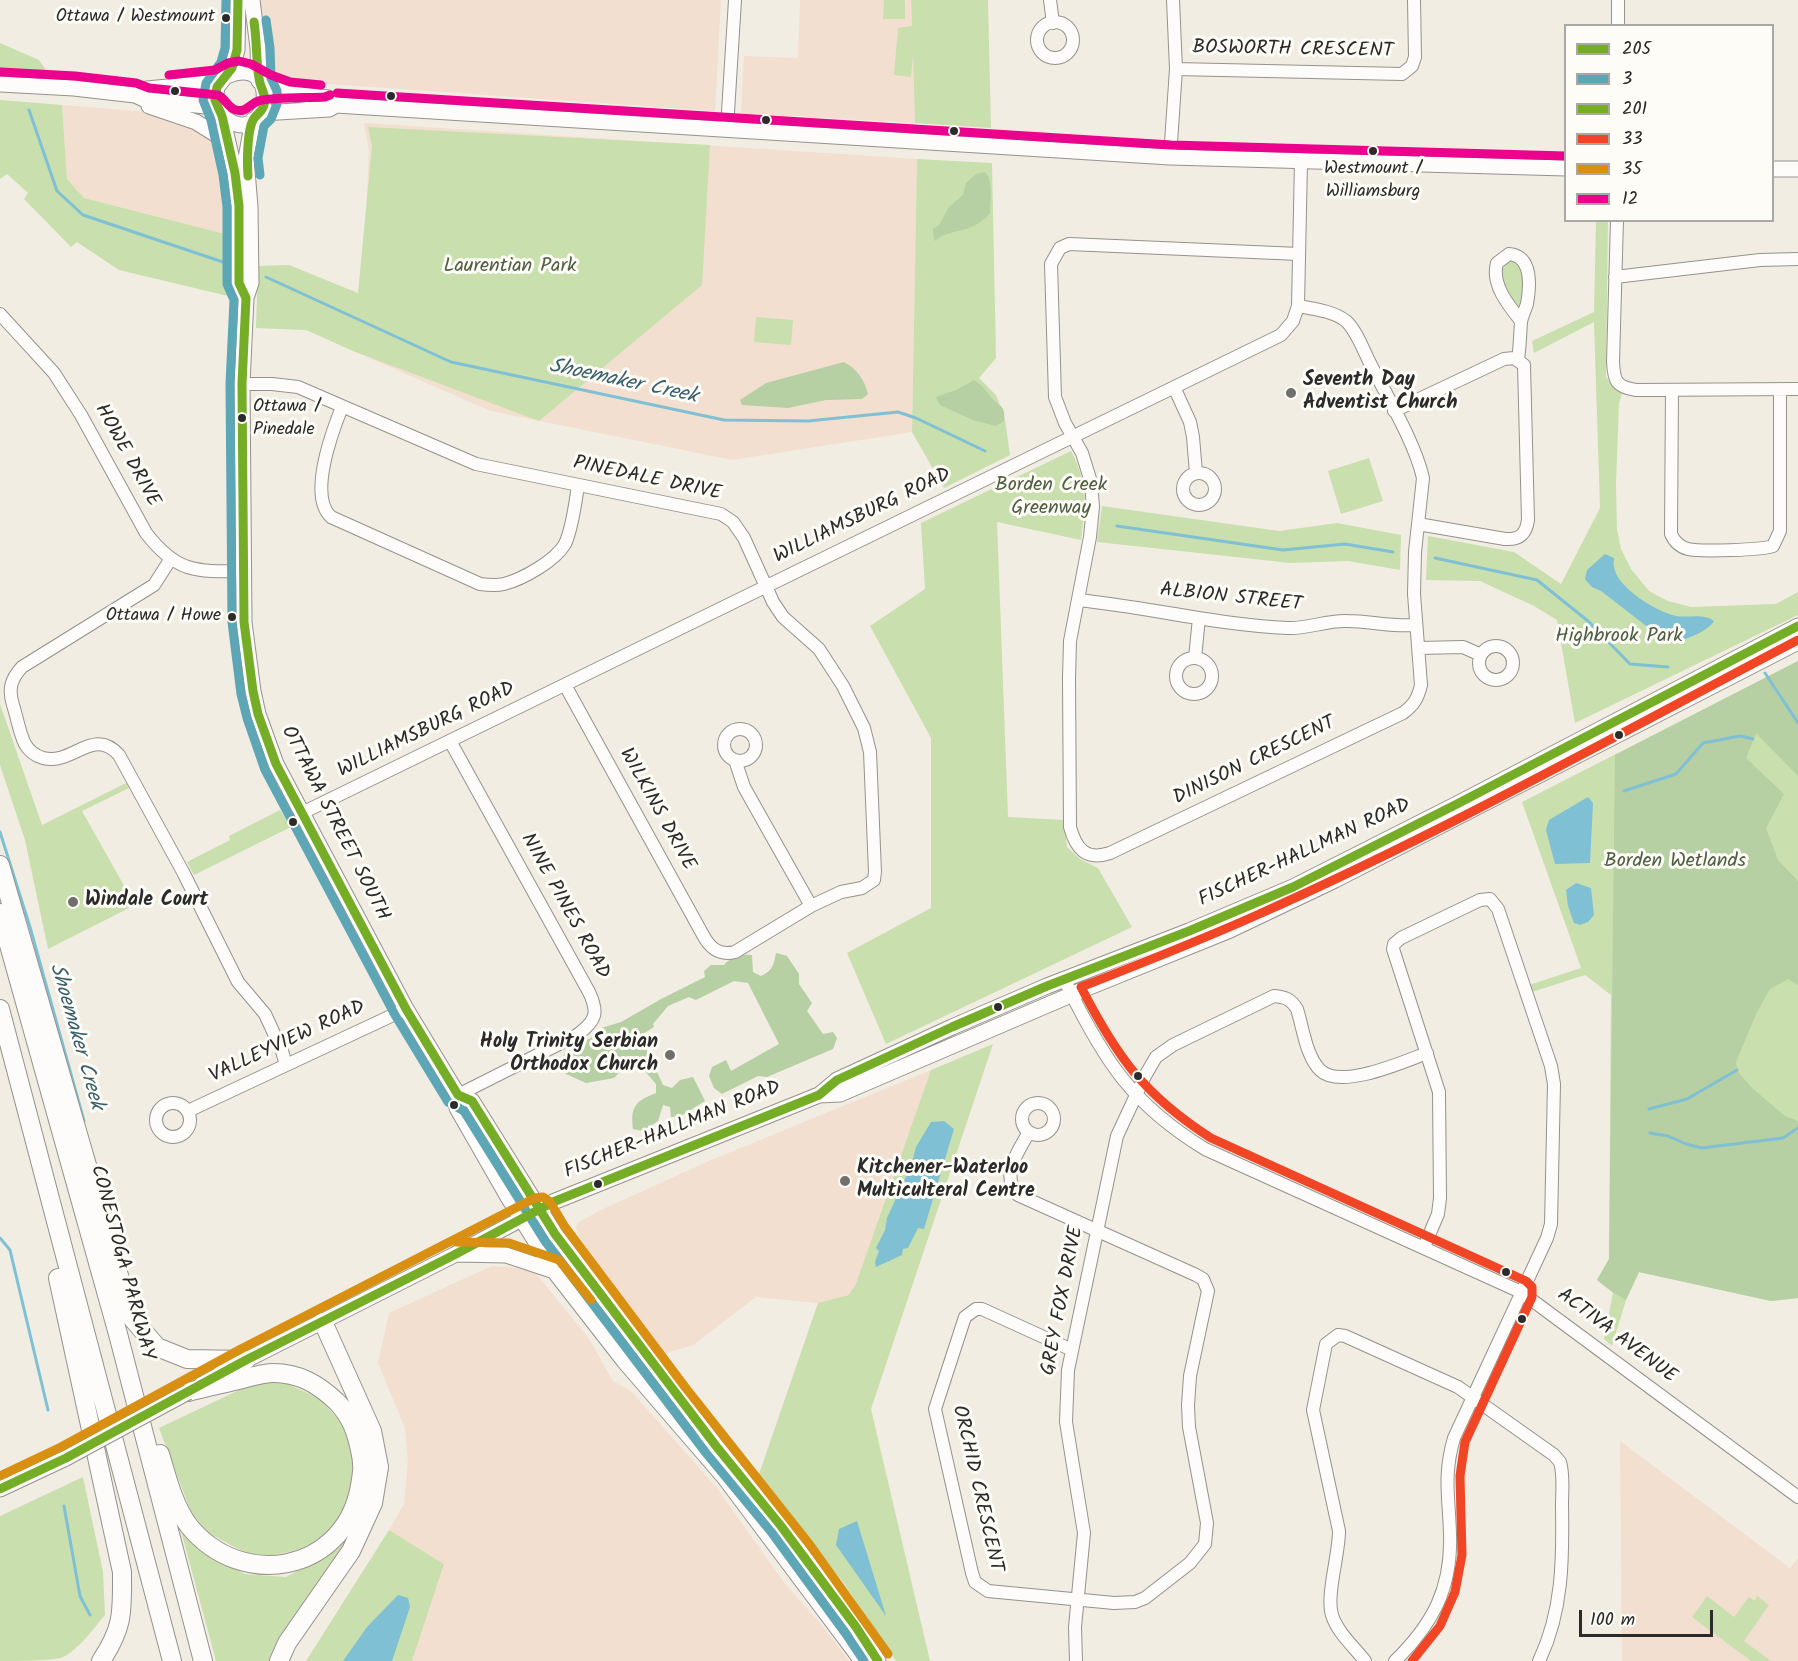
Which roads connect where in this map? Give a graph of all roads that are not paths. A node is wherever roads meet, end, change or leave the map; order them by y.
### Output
1 (238, 0) edge
2 (252, 0) edge
3 (735, 0) edge
4 (1050, 0) edge
5 (1173, 0) edge
6 (1414, 0) edge
7 (1618, 0) edge
8 (1053, 23) dead end
9 (1618, 24) edge
10 (1176, 69) junction
11 (224, 79) junction
12 (260, 82) junction
13 (0, 84) edge
14 (128, 94) junction
15 (336, 105) junction
16 (219, 111) junction
17 (262, 116) junction
18 (728, 128) junction
19 (228, 142) junction
20 (1170, 157) junction
21 (1301, 161) junction
22 (1564, 168) edge
23 (1774, 169) edge
24 (1798, 169) edge
25 (1617, 222) edge
26 (1299, 254) junction
27 (1798, 259) edge
28 (1615, 277) junction
29 (246, 298) junction
30 (1298, 306) junction
31 (0, 314) edge
32 (1521, 321) junction
33 (1518, 359) junction
34 (242, 384) junction
35 (1174, 387) junction
36 (1780, 389) junction
37 (1798, 389) edge
38 (1672, 390) junction
39 (342, 407) junction
40 (1394, 411) junction
41 (1073, 437) junction
42 (1196, 474) dead end
43 (578, 485) junction
44 (1418, 524) junction
45 (170, 560) junction
46 (242, 571) junction
47 (766, 586) junction
48 (1078, 600) junction
49 (1199, 618) junction
50 (1416, 625) junction
51 (1798, 626) edge
52 (1798, 642) edge
53 (1419, 648) junction
54 (1480, 655) dead end
55 (1195, 658) dead end
56 (565, 685) junction
57 (450, 741) junction
58 (735, 760) dead end
59 (302, 813) junction
60 (0, 865) edge
61 (811, 906) junction
62 (0, 913) edge
63 (715, 951) joint
64 (1068, 987) junction
65 (0, 1009) edge
66 (406, 1009) junction
67 (1427, 1053) junction
68 (286, 1065) junction
69 (458, 1095) junction
70 (1137, 1096) junction
71 (188, 1111) dead end
72 (1029, 1132) dead end
73 (44, 1179) junction
74 (540, 1209) junction
75 (522, 1217) junction
76 (1098, 1231) junction
77 (1424, 1247) junction
78 (454, 1255) junction
79 (554, 1271) junction
80 (1521, 1292) junction
81 (328, 1319) junction
82 (118, 1334) junction
83 (1072, 1350) junction
84 (246, 1360) junction
85 (188, 1392) junction
86 (1473, 1396) junction
87 (0, 1489) edge
88 (1798, 1496) edge
89 (1077, 1600) junction
90 (101, 1661) edge
91 (172, 1661) edge
92 (203, 1661) edge
93 (279, 1661) edge
94 (862, 1661) edge
95 (878, 1661) edge
96 (1076, 1661) edge
97 (1365, 1661) edge
98 (1395, 1661) edge
99 (1539, 1661) edge

1 - 11 main road
2 - 12 main road
3 - 18 street
4 - 8 street
5 - 10 street
6 - 10 street, BOSWORTH CRESCENT
7 - 9 street
10 - 20 street
11 - 12 main road
11 - 14 main road
11 - 16 main road
12 - 15 main road
12 - 17 main road
13 - 14 main road
14 - 16 main road
14 - 19 main road
15 - 17 main road
15 - 18 main road
16 - 17 main road
16 - 19 main road
17 - 29 main road
18 - 20 main road
19 - 29 main road
20 - 21 main road
21 - 22 main road
21 - 26 street, WILLIAMSBURG ROAD
23 - 24 main road
25 - 28 street
26 - 30 street, WILLIAMSBURG ROAD
26 - 41 street, DINISON CRESCENT
27 - 28 street
28 - 38 street
29 - 34 main road, OTTAWA STREET SOUTH
30 - 35 street, WILLIAMSBURG ROAD
30 - 40 street, DINISON CRESCENT
31 - 45 street, HOWE DRIVE
32 - 32 street
32 - 33 street
33 - 40 street
33 - 44 street
34 - 39 street, PINEDALE DRIVE
34 - 46 main road, OTTAWA STREET SOUTH
35 - 41 street, WILLIAMSBURG ROAD
35 - 42 street
36 - 37 street
36 - 38 street
36 - 38 street
39 - 43 street, PINEDALE DRIVE
39 - 43 street
40 - 44 street, DINISON CRESCENT
41 - 47 street, WILLIAMSBURG ROAD
41 - 48 street, DINISON CRESCENT
43 - 47 street, PINEDALE DRIVE
44 - 50 street, DINISON CRESCENT
45 - 46 street
45 - 68 street
46 - 59 main road, OTTAWA STREET SOUTH
47 - 56 street, WILLIAMSBURG ROAD
47 - 61 street, PINEDALE DRIVE
48 - 49 street, ALBION STREET
48 - 53 street, DINISON CRESCENT
49 - 50 street, ALBION STREET
49 - 55 street
50 - 53 street, DINISON CRESCENT
51 - 64 main road, FISCHER-HALLMAN ROAD
52 - 64 main road, FISCHER-HALLMAN ROAD
53 - 54 street
56 - 57 street, WILLIAMSBURG ROAD
56 - 63 street, WILKINS DRIVE
57 - 59 street, WILLIAMSBURG ROAD
57 - 69 street, NINE PINES ROAD
58 - 61 street
59 - 66 main road, OTTAWA STREET SOUTH
60 - 84 highway
61 - 63 street, PINEDALE DRIVE
62 - 82 highway, CONESTOGA PARKWAY
64 - 70 street, ACTIVA AVENUE
64 - 74 main road, FISCHER-HALLMAN ROAD
65 - 73 highway
66 - 68 street, VALLEYVIEW ROAD
66 - 69 main road, OTTAWA STREET SOUTH
67 - 70 street, GREY FOX DRIVE
67 - 77 street
67 - 80 street
68 - 71 street, VALLEYVIEW ROAD
69 - 74 main road, OTTAWA STREET SOUTH
69 - 75 main road, OTTAWA STREET SOUTH
70 - 76 street, GREY FOX DRIVE
70 - 77 street, ACTIVA AVENUE
72 - 76 street
73 - 90 highway
73 - 91 highway
74 - 75 main road, FISCHER-HALLMAN ROAD
74 - 95 main road, OTTAWA STREET SOUTH
75 - 78 main road, FISCHER-HALLMAN ROAD
75 - 79 main road, OTTAWA STREET SOUTH
76 - 83 street, GREY FOX DRIVE
76 - 89 street
77 - 80 street, ACTIVA AVENUE
78 - 79 main road
78 - 81 main road, FISCHER-HALLMAN ROAD
79 - 94 main road, OTTAWA STREET SOUTH
80 - 86 street
80 - 88 street, ACTIVA AVENUE
81 - 84 main road, FISCHER-HALLMAN ROAD
81 - 93 highway
82 - 85 highway
82 - 92 highway, CONESTOGA PARKWAY
83 - 89 street, GREY FOX DRIVE
83 - 89 street, ORCHID CRESCENT
84 - 85 main road, FISCHER-HALLMAN ROAD
85 - 87 main road, FISCHER-HALLMAN ROAD, bridge
86 - 97 street
86 - 98 street
86 - 99 street
89 - 96 street, GREY FOX DRIVE

